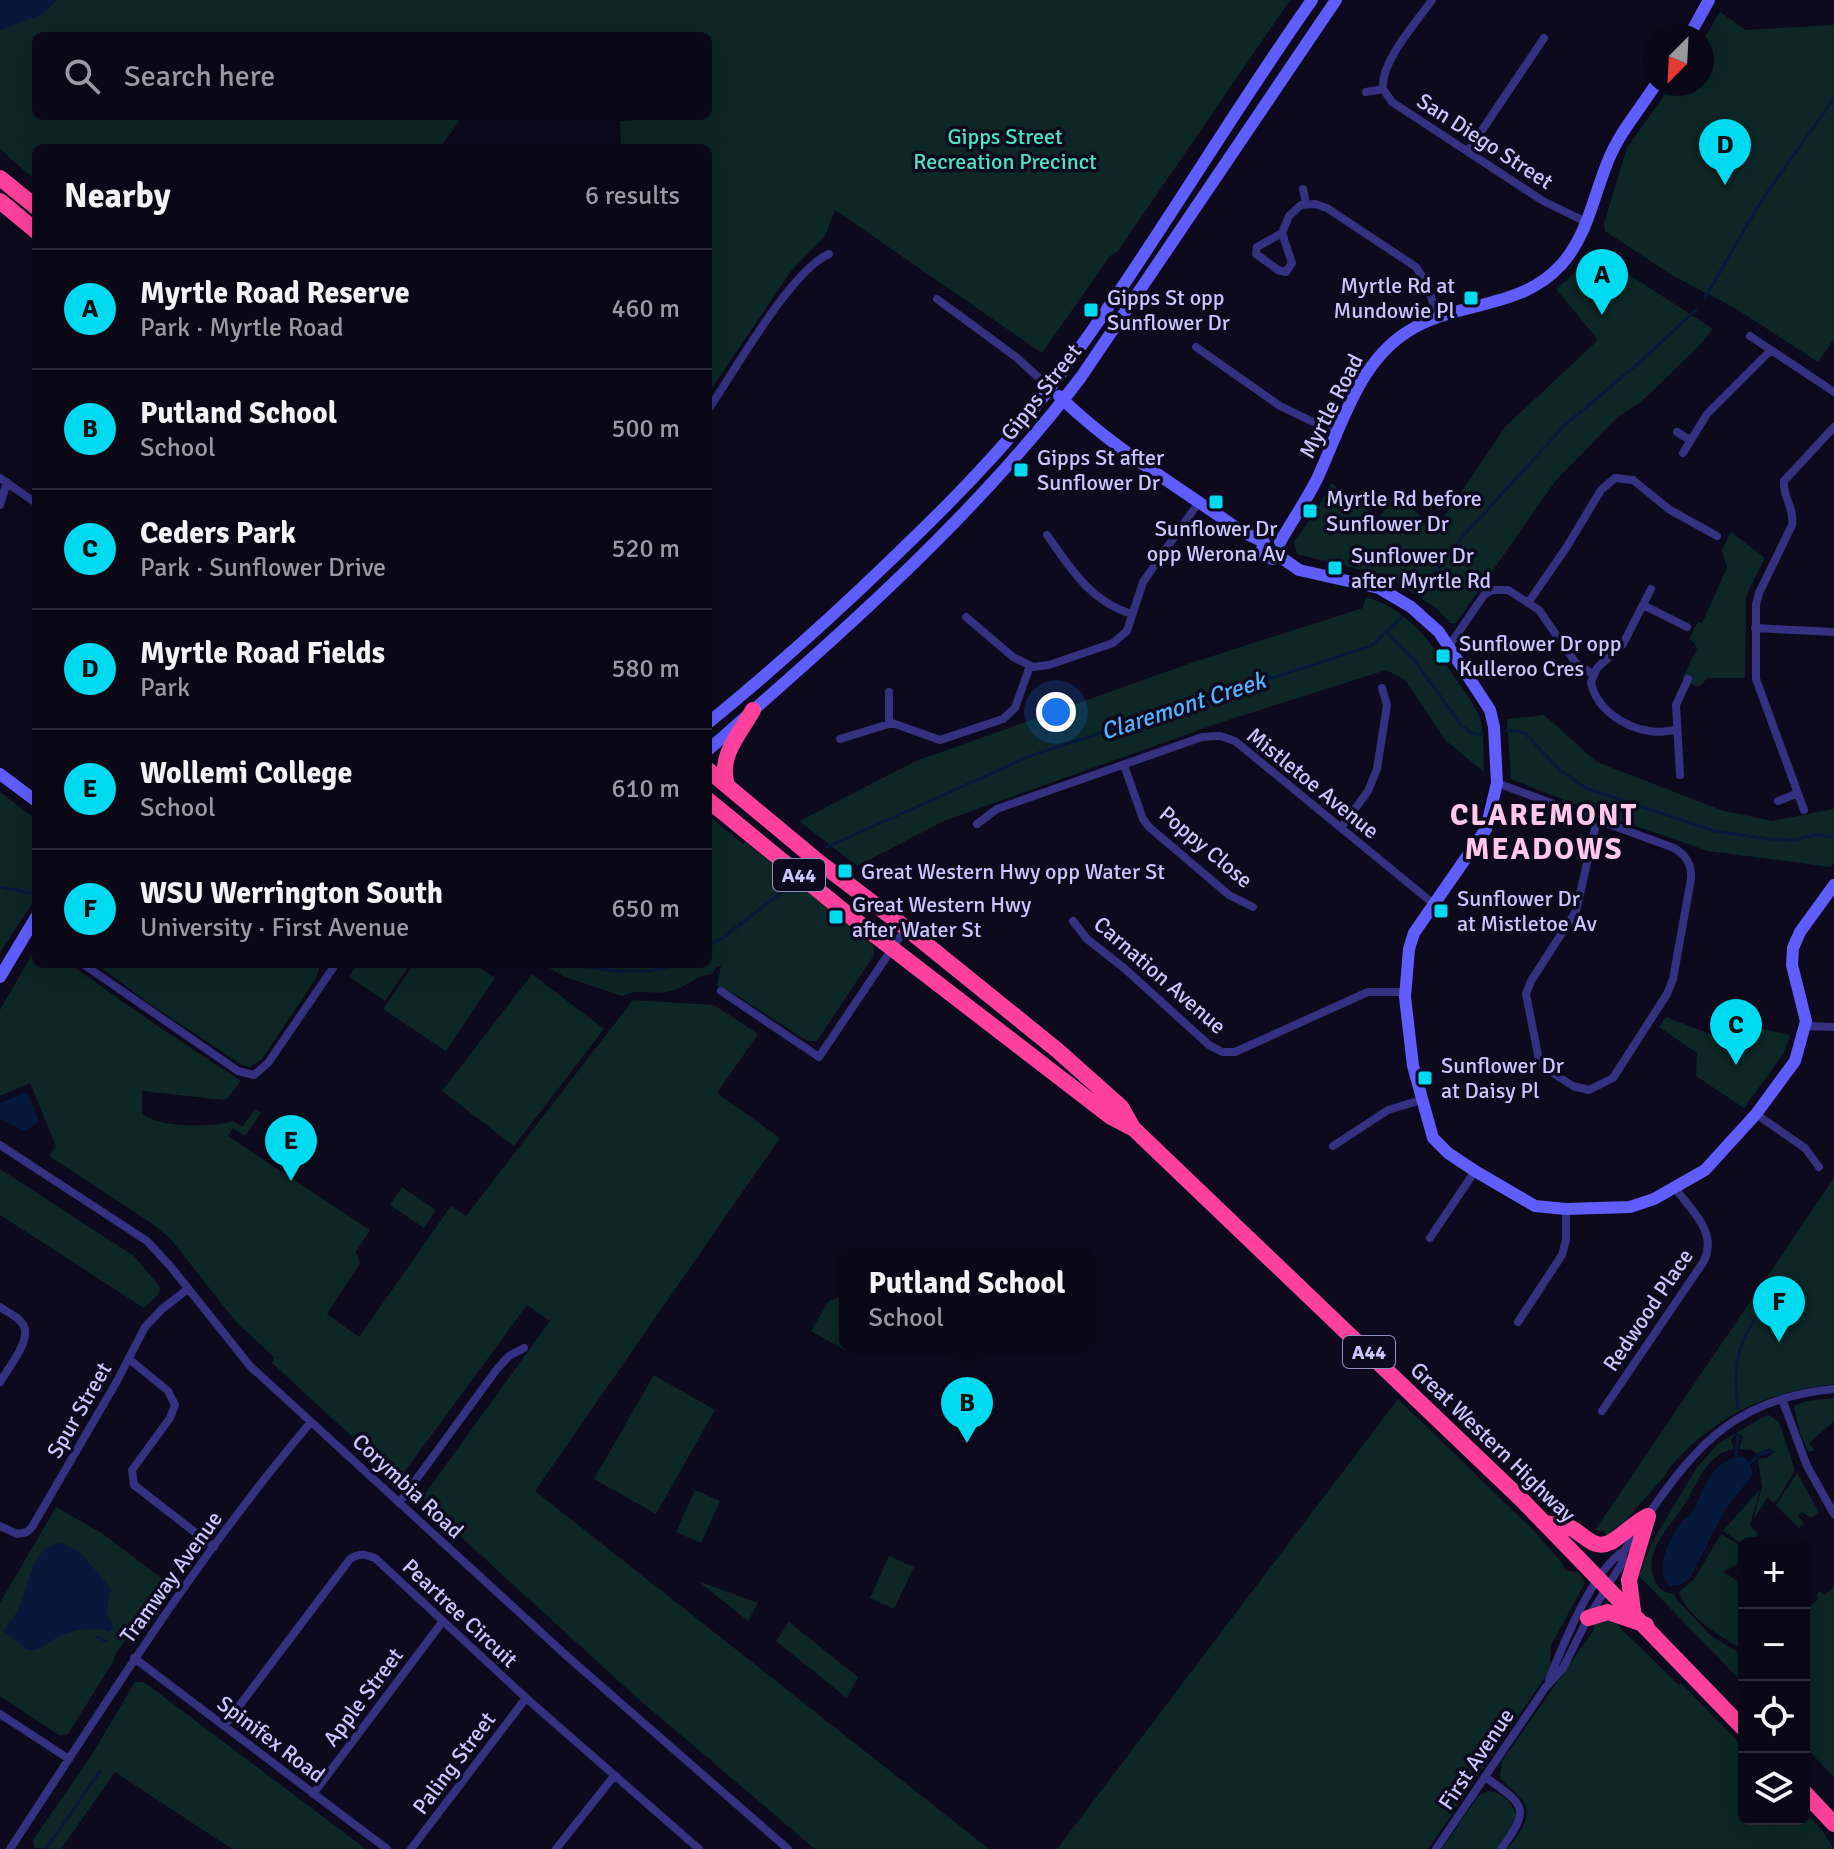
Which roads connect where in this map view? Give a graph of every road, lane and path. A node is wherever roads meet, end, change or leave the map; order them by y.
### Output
1 (1312, 0) edge
2 (1336, 0) edge
3 (1432, 0) edge
4 (1709, 0) edge
5 (1696, 24) edge
6 (1544, 38) dead end
7 (1383, 89) junction
8 (1366, 92) dead end
9 (1648, 96) edge
10 (1468, 151) junction
11 (0, 178) edge
12 (1303, 189) dead end
13 (0, 201) edge
14 (1306, 203) junction
15 (32, 204) edge
16 (1588, 223) junction
17 (32, 228) edge
18 (1282, 233) junction
19 (829, 254) dead end
20 (937, 299) dead end
21 (1437, 317) junction
22 (1750, 336) dead end
23 (1196, 347) dead end
24 (1771, 350) junction
25 (1050, 388) junction
26 (1834, 392) edge
27 (1063, 400) junction
28 (712, 404) edge
29 (1834, 427) edge
30 (1677, 432) dead end
31 (1338, 434) junction
32 (1690, 440) junction
33 (1683, 453) dead end
34 (3, 480) edge
35 (32, 500) edge
36 (1199, 502) junction
37 (0, 505) edge
38 (1047, 535) dead end
39 (1717, 536) dead end
40 (1280, 549) junction
41 (1651, 589) dead end
42 (1528, 603) junction
43 (1643, 605) junction
44 (1132, 614) junction
45 (966, 617) dead end
46 (1687, 627) dead end
47 (1755, 628) junction
48 (1834, 632) edge
49 (1449, 646) junction
50 (1030, 666) junction
51 (1592, 674) junction
52 (1688, 679) dead end
53 (1382, 688) dead end
54 (889, 692) dead end
55 (753, 710) junction
56 (712, 720) edge
57 (889, 723) junction
58 (1676, 730) junction
59 (840, 739) dead end
60 (712, 746) edge
61 (1124, 765) junction
62 (712, 773) edge
63 (0, 774) edge
64 (1680, 775) dead end
65 (1497, 783) junction
66 (727, 785) junction
67 (1798, 793) junction
68 (32, 798) edge
69 (1778, 801) dead end
70 (712, 803) edge
71 (1804, 810) dead end
72 (1597, 820) junction
73 (977, 824) dead end
74 (1341, 828) junction
75 (1834, 885) edge
76 (1435, 905) junction
77 (1253, 907) dead end
78 (1073, 921) dead end
79 (906, 928) junction
80 (32, 934) edge
81 (892, 948) junction
82 (89, 968) edge
83 (333, 968) dead end
84 (0, 978) edge
85 (721, 991) dead end
86 (1405, 992) junction
87 (1806, 1026) junction
88 (1834, 1027) edge
89 (1421, 1100) junction
90 (1756, 1114) junction
91 (1134, 1129) junction
92 (0, 1143) edge
93 (1333, 1146) dead end
94 (1819, 1167) dead end
95 (1475, 1171) junction
96 (1675, 1188) junction
97 (1566, 1209) junction
98 (1430, 1238) dead end
99 (188, 1289) junction
100 (0, 1307) edge
101 (1518, 1322) dead end
102 (524, 1348) dead end
103 (129, 1359) junction
104 (0, 1382) edge
105 (1834, 1389) edge
106 (1782, 1399) junction
107 (1602, 1411) dead end
108 (311, 1422) junction
109 (399, 1503) junction
110 (1834, 1514) edge
111 (1648, 1516) junction
112 (1545, 1523) junction
113 (0, 1526) edge
114 (214, 1547) junction
115 (1604, 1582) junction
116 (1633, 1611) junction
117 (1588, 1618) junction
118 (443, 1621) junction
119 (1647, 1626) junction
120 (134, 1658) junction
121 (1545, 1688) junction
122 (526, 1698) junction
123 (0, 1714) edge
124 (1738, 1723) edge
125 (224, 1726) junction
126 (69, 1759) junction
127 (614, 1776) junction
128 (1485, 1777) junction
129 (313, 1794) junction
130 (1810, 1798) edge
131 (1834, 1824) edge
132 (11, 1849) edge
133 (387, 1849) edge
134 (411, 1849) edge
135 (556, 1849) edge
136 (699, 1849) edge
137 (788, 1849) edge
138 (1436, 1849) edge
139 (1501, 1849) edge

1 - 25 street, Gipps Street
2 - 27 street, Gipps Street
3 - 7 street
4 - 5 street
6 - 10 street
7 - 8 street
7 - 10 street, San Diego Street
9 - 16 street, Myrtle Road
10 - 16 street, San Diego Street
11 - 15 highway
12 - 14 street
13 - 17 highway
14 - 18 street
14 - 21 street
16 - 21 street, Myrtle Road
18 - 18 street
19 - 28 street
20 - 25 street, Gipps Street
21 - 31 street, Myrtle Road
22 - 24 street
23 - 31 street
24 - 26 street
24 - 32 street
25 - 27 street
25 - 56 street, Gipps Street
27 - 36 street
27 - 55 street, Gipps Street
29 - 47 street
30 - 32 street
31 - 40 street, Myrtle Road
32 - 33 street
34 - 35 street
34 - 37 street
36 - 40 street
36 - 44 street
38 - 44 street
39 - 42 street
40 - 49 street
41 - 43 street
42 - 49 street
42 - 51 street
43 - 46 street
43 - 51 street
44 - 50 street
45 - 50 street
47 - 48 street
47 - 67 street
49 - 65 street
50 - 57 street
51 - 58 street
52 - 58 street
53 - 74 street
54 - 57 street
55 - 60 street, Gipps Street
55 - 66 highway
57 - 59 street
58 - 64 street
61 - 73 street, Mistletoe Avenue
61 - 74 street, Mistletoe Avenue
61 - 77 street, Poppy Close
62 - 66 highway, Great Western Highway / A44
63 - 68 street
65 - 72 street
65 - 76 street
66 - 79 highway, Great Western Highway / A44
67 - 69 street
67 - 71 street
70 - 81 highway, Great Western Highway / A44
72 - 72 street
74 - 76 street, Mistletoe Avenue
75 - 87 street
76 - 86 street
78 - 86 street, Carnation Avenue
79 - 81 street
79 - 91 highway, Great Western Highway / A44
80 - 84 street
81 - 85 street
81 - 91 highway, Great Western Highway / A44
82 - 83 street
86 - 89 street
87 - 88 street
87 - 90 street
89 - 93 street
89 - 95 street
90 - 94 street
90 - 96 street
91 - 112 highway, Great Western Highway / A44
92 - 99 street, Corymbia Road
95 - 97 street
95 - 98 street
96 - 97 street
96 - 107 street, Redwood Place
97 - 101 street
99 - 103 street, Spur Street
99 - 108 street, Corymbia Road
100 - 104 street
102 - 109 street
103 - 113 street, Spur Street
103 - 114 street
105 - 106 street, First Avenue
106 - 110 street
106 - 111 street, First Avenue
108 - 109 street, Corymbia Road
108 - 114 street, Tramway Avenue
109 - 137 street, Corymbia Road
111 - 112 highway
111 - 115 street, First Avenue
111 - 116 highway
112 - 115 highway, Great Western Highway / A44
114 - 120 street, Tramway Avenue
115 - 116 highway, Great Western Highway / A44
115 - 117 street, First Avenue
115 - 121 street, First Avenue
116 - 119 highway, Great Western Highway / A44
117 - 119 highway
117 - 121 street, First Avenue
118 - 122 street, Peartree Circuit
118 - 125 street, Peartree Circuit
118 - 129 street, Apple Street
119 - 124 highway, Great Western Highway / A44
120 - 125 street, Spinifex Road
120 - 126 street, Tramway Avenue
121 - 128 street, First Avenue
122 - 127 street, Peartree Circuit
122 - 134 street, Paling Street
123 - 126 street
125 - 129 street, Spinifex Road
126 - 132 street, Tramway Avenue
127 - 135 street
127 - 136 street, Peartree Circuit
128 - 138 street, First Avenue
128 - 139 street
129 - 133 street, Spinifex Road
130 - 131 highway

